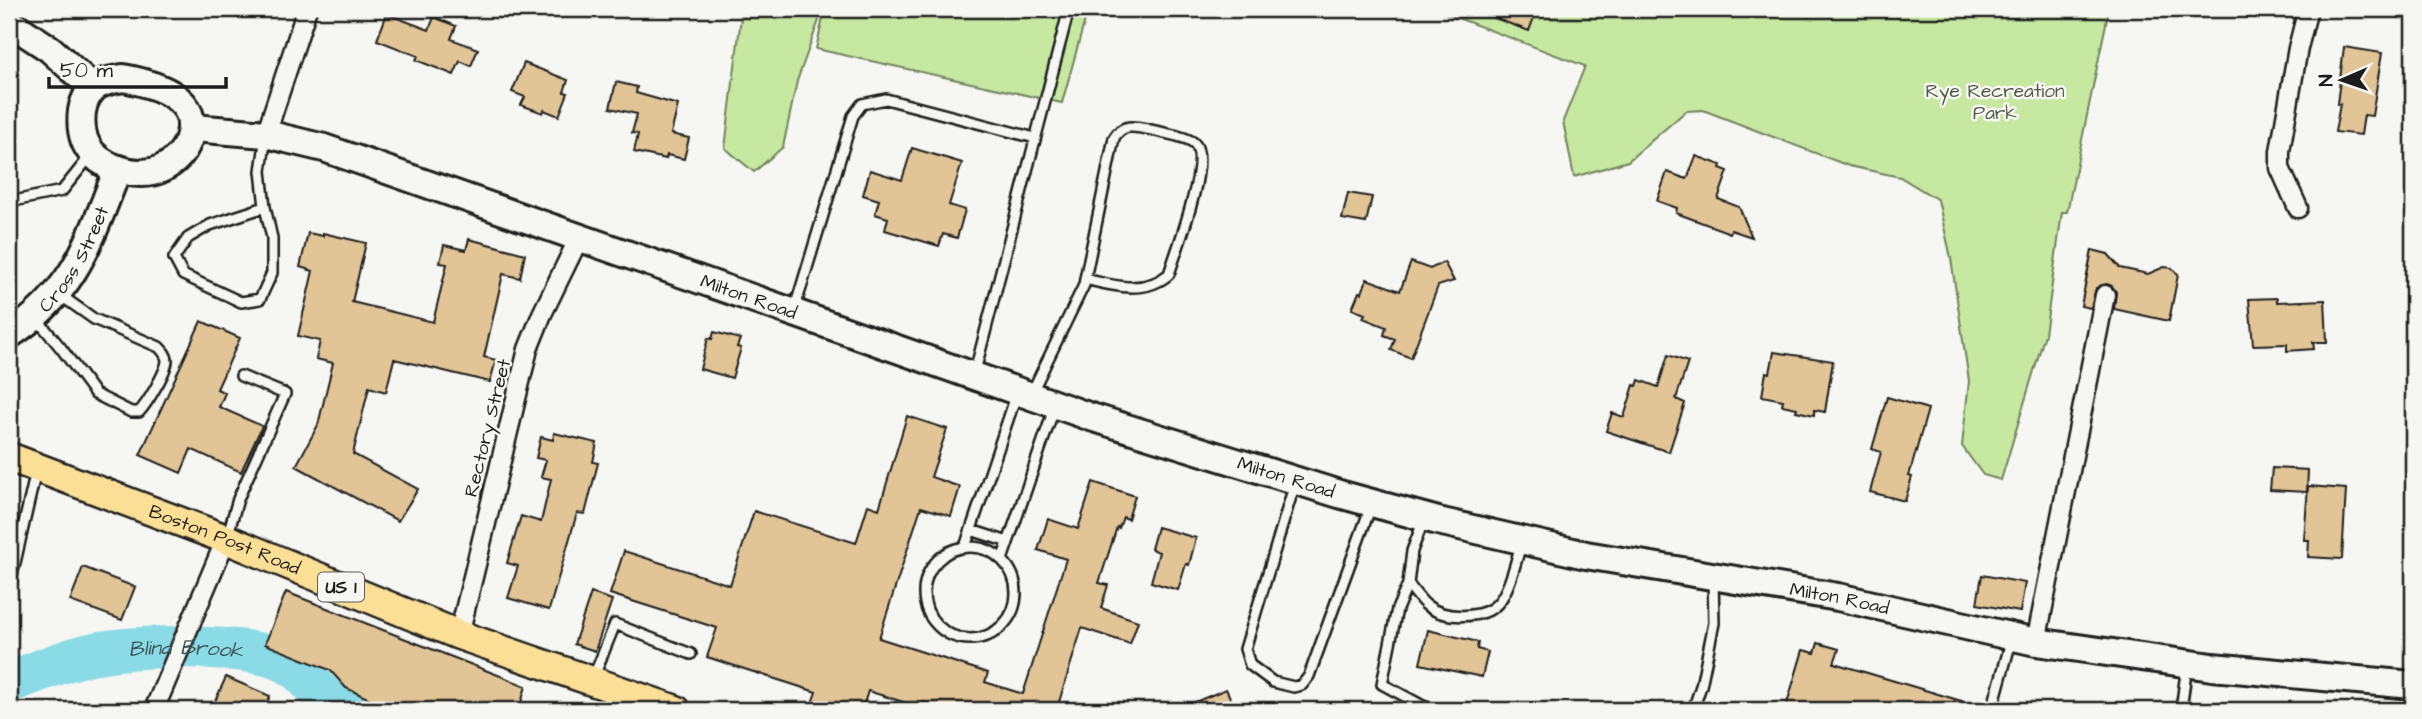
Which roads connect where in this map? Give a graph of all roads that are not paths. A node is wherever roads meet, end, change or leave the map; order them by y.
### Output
1 (307, 9) edge
2 (1069, 9) edge
3 (2308, 9) edge
4 (9, 22) edge
5 (93, 88) junction
6 (193, 128) junction
7 (266, 134) junction
8 (1035, 138) junction
9 (92, 153) junction
10 (118, 169) junction
11 (9, 202) edge
12 (265, 207) junction
13 (2298, 208) dead end
14 (579, 238) junction
15 (1085, 279) junction
16 (58, 294) junction
17 (2105, 295) dead end
18 (793, 313) junction
19 (35, 317) junction
20 (9, 335) edge
21 (241, 376) dead end
22 (973, 376) junction
23 (1024, 394) junction
24 (1055, 405) junction
25 (9, 457) edge
26 (37, 468) junction
27 (1296, 481) junction
28 (1372, 503) junction
29 (1425, 517) junction
30 (971, 530) junction
31 (226, 539) junction
32 (1522, 540) junction
33 (1008, 542) junction
34 (965, 547) junction
35 (1002, 560) junction
36 (1713, 576) junction
37 (1408, 584) junction
38 (9, 589) edge
39 (459, 635) junction
40 (2024, 639) junction
41 (691, 653) dead end
42 (2187, 663) junction
43 (592, 681) junction
44 (2413, 685) edge
45 (155, 710) edge
46 (676, 710) edge
47 (1433, 710) edge
48 (1693, 710) edge
49 (1992, 710) edge
50 (2182, 710) edge

1 - 7 street
2 - 8 lane
3 - 13 street
4 - 5 street
5 - 6 street
5 - 9 street
6 - 7 street, Milton Road
6 - 10 street
7 - 12 lane
7 - 14 street, Milton Road
8 - 18 lane
8 - 22 lane
9 - 10 street
9 - 11 lane
10 - 16 street, Cross Street
12 - 12 lane
14 - 18 street, Milton Road
14 - 39 street, Rectory Street
15 - 15 lane
15 - 23 lane
16 - 19 street, Cross Street
16 - 19 lane
17 - 40 street
18 - 22 street, Milton Road
19 - 20 street, Cross Street
21 - 31 lane
22 - 23 street, Milton Road
23 - 24 street, Milton Road
23 - 30 lane
24 - 27 street, Milton Road
24 - 33 lane
25 - 26 main road, Boston Post Road / US 1
26 - 31 main road, Boston Post Road / US 1
26 - 38 lane
27 - 28 street, Milton Road
27 - 28 lane
28 - 29 street, Milton Road
29 - 32 street, Milton Road
29 - 37 lane
30 - 33 lane
30 - 34 lane
31 - 39 main road, Boston Post Road / US 1
31 - 45 street
32 - 36 street, Milton Road
32 - 37 lane
33 - 35 lane
34 - 35 lane
34 - 35 lane
36 - 40 street, Milton Road
36 - 48 lane
37 - 47 lane
39 - 43 main road, Boston Post Road / US 1
40 - 42 street, Milton Road
40 - 49 lane
41 - 43 lane
42 - 44 street, Milton Road
42 - 50 lane
43 - 46 main road, Boston Post Road / US 1

